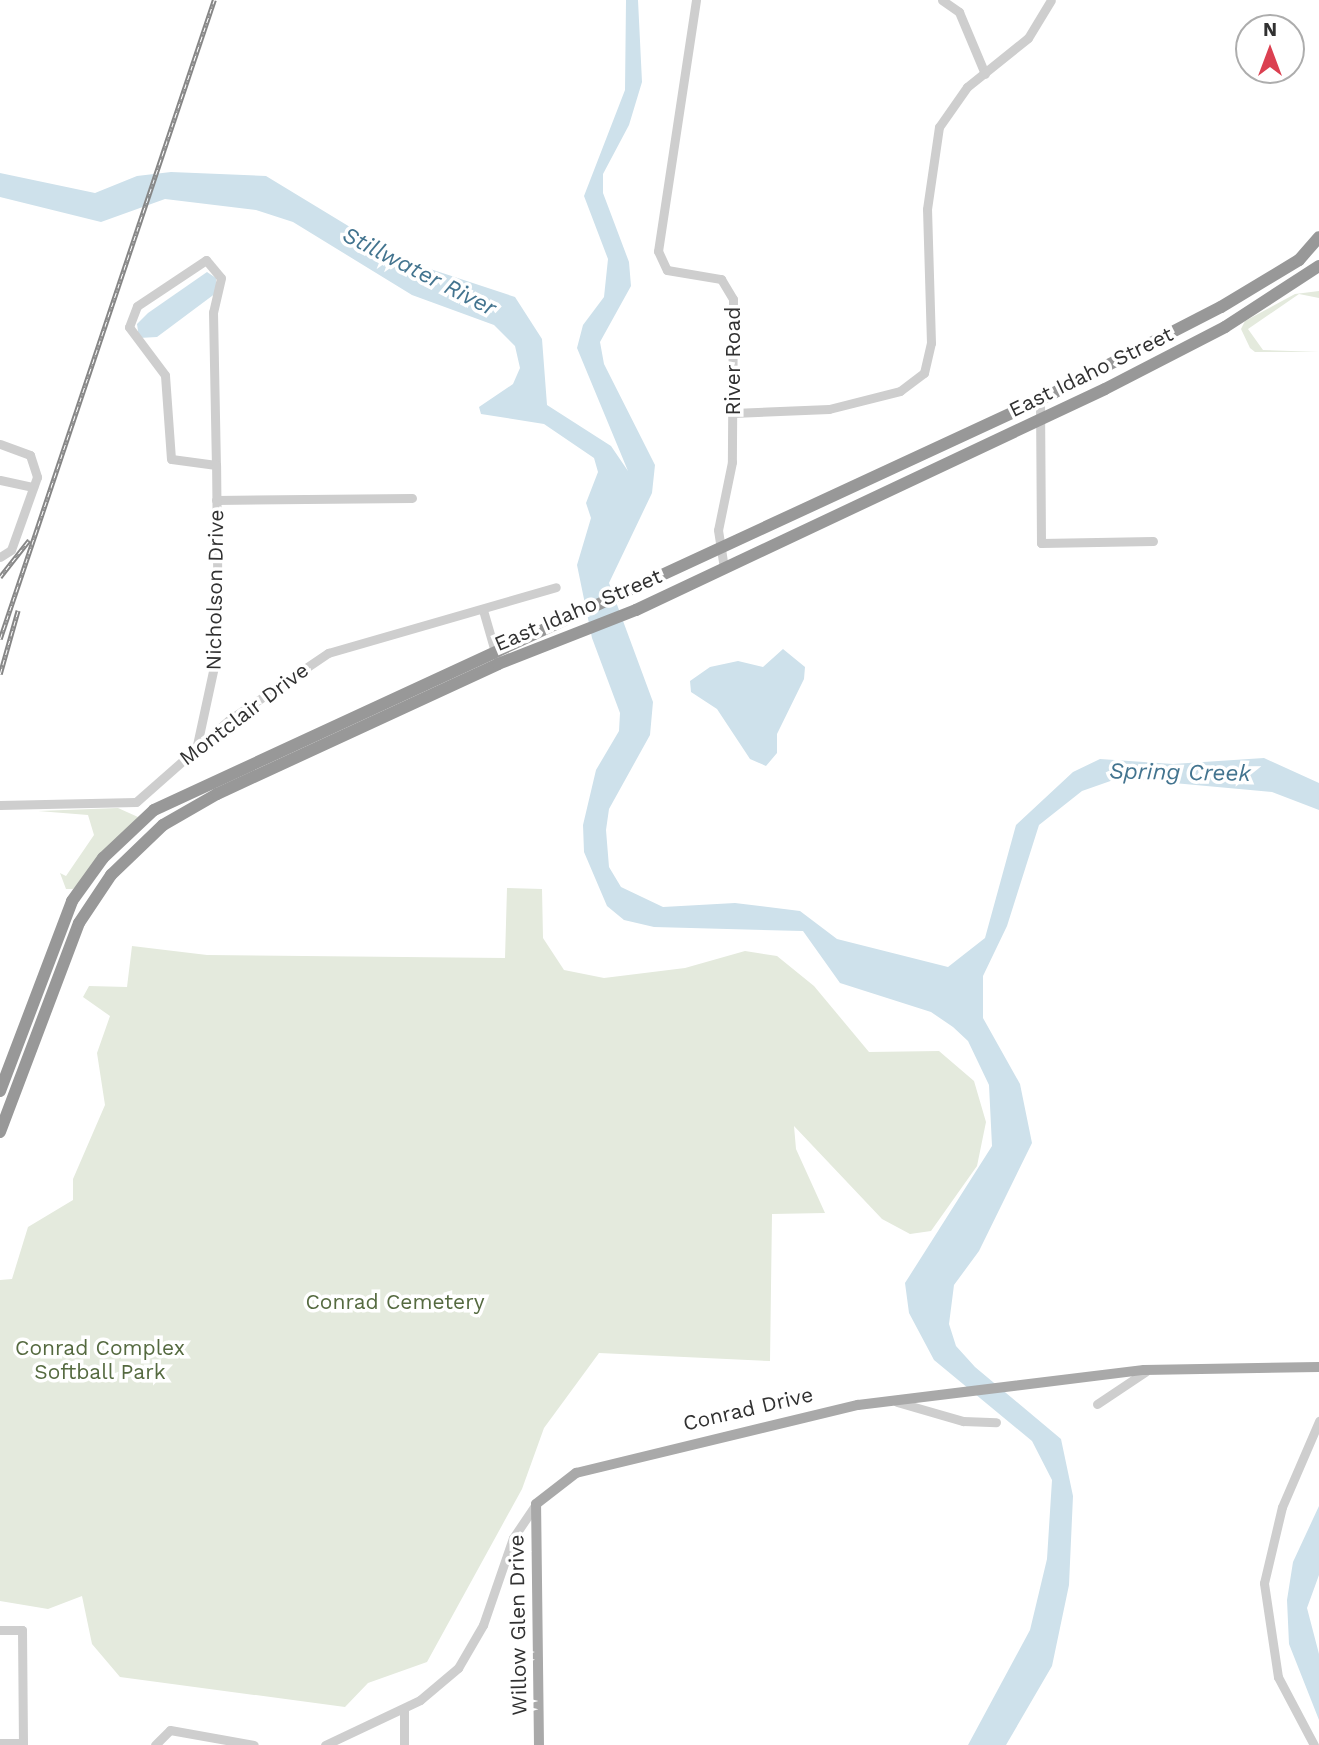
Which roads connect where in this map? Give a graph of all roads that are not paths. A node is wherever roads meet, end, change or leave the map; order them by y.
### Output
1 (696, 0) edge
2 (942, 0) edge
3 (1051, 0) edge
4 (985, 74) junction
5 (1319, 237) edge
6 (1319, 247) edge
7 (1296, 261) junction
8 (1317, 268) edge
9 (1223, 314) dead end
10 (1133, 375) junction
11 (1040, 400) junction
12 (733, 413) junction
13 (1040, 418) junction
14 (0, 444) edge
15 (216, 466) junction
16 (0, 480) edge
17 (33, 487) junction
18 (412, 498) dead end
19 (216, 500) junction
20 (1153, 541) dead end
21 (720, 546) junction
22 (0, 557) edge
23 (724, 567) junction
24 (556, 587) dead end
25 (483, 610) junction
26 (496, 657) junction
27 (450, 669) junction
28 (358, 730) junction
29 (192, 752) junction
30 (136, 802) junction
31 (0, 805) edge
32 (155, 810) junction
33 (0, 1091) edge
34 (0, 1132) edge
35 (1319, 1367) edge
36 (1152, 1370) junction
37 (881, 1402) junction
38 (1097, 1404) dead end
39 (1319, 1421) edge
40 (996, 1422) dead end
41 (536, 1504) junction
42 (0, 1630) edge
43 (404, 1709) junction
44 (0, 1743) edge
45 (23, 1744) edge
46 (155, 1745) edge
47 (254, 1745) edge
48 (325, 1745) edge
49 (404, 1745) edge
50 (538, 1745) edge
51 (1314, 1745) edge

1 - 12 street, River Road
2 - 4 street
3 - 4 street
4 - 12 street
5 - 7 highway
6 - 7 main road, East Idaho Street
7 - 11 highway, East Idaho Street
8 - 10 highway, East Idaho Street
9 - 10 highway
10 - 13 highway, East Idaho Street
11 - 13 street
11 - 21 highway, East Idaho Street
12 - 21 street, River Road
13 - 20 street
13 - 23 highway, East Idaho Street
14 - 17 street
15 - 15 street, Nicholson Drive
15 - 19 street, Nicholson Drive
16 - 17 street
17 - 22 street
18 - 19 street
19 - 29 street, Nicholson Drive
21 - 23 street, River Road
21 - 26 highway, East Idaho Street
23 - 26 highway, East Idaho Street
24 - 25 street, Montclair Drive
25 - 26 street
25 - 29 street, Montclair Drive
26 - 27 highway, East Idaho Street
26 - 28 highway, East Idaho Street
27 - 28 highway
27 - 32 highway, East Idaho Street
28 - 34 highway, East Idaho Street
29 - 30 street, Montclair Drive
30 - 31 street
30 - 32 street
32 - 33 highway, East Idaho Street
35 - 36 main road, Conrad Drive
36 - 37 main road, Conrad Drive
36 - 38 street
37 - 40 street
37 - 41 main road, Conrad Drive
39 - 51 street
41 - 43 street, Conrad Drive
41 - 50 main road, Willow Glen Drive
42 - 45 street
43 - 48 street, Conrad Drive
43 - 49 street
44 - 45 street
46 - 47 street

